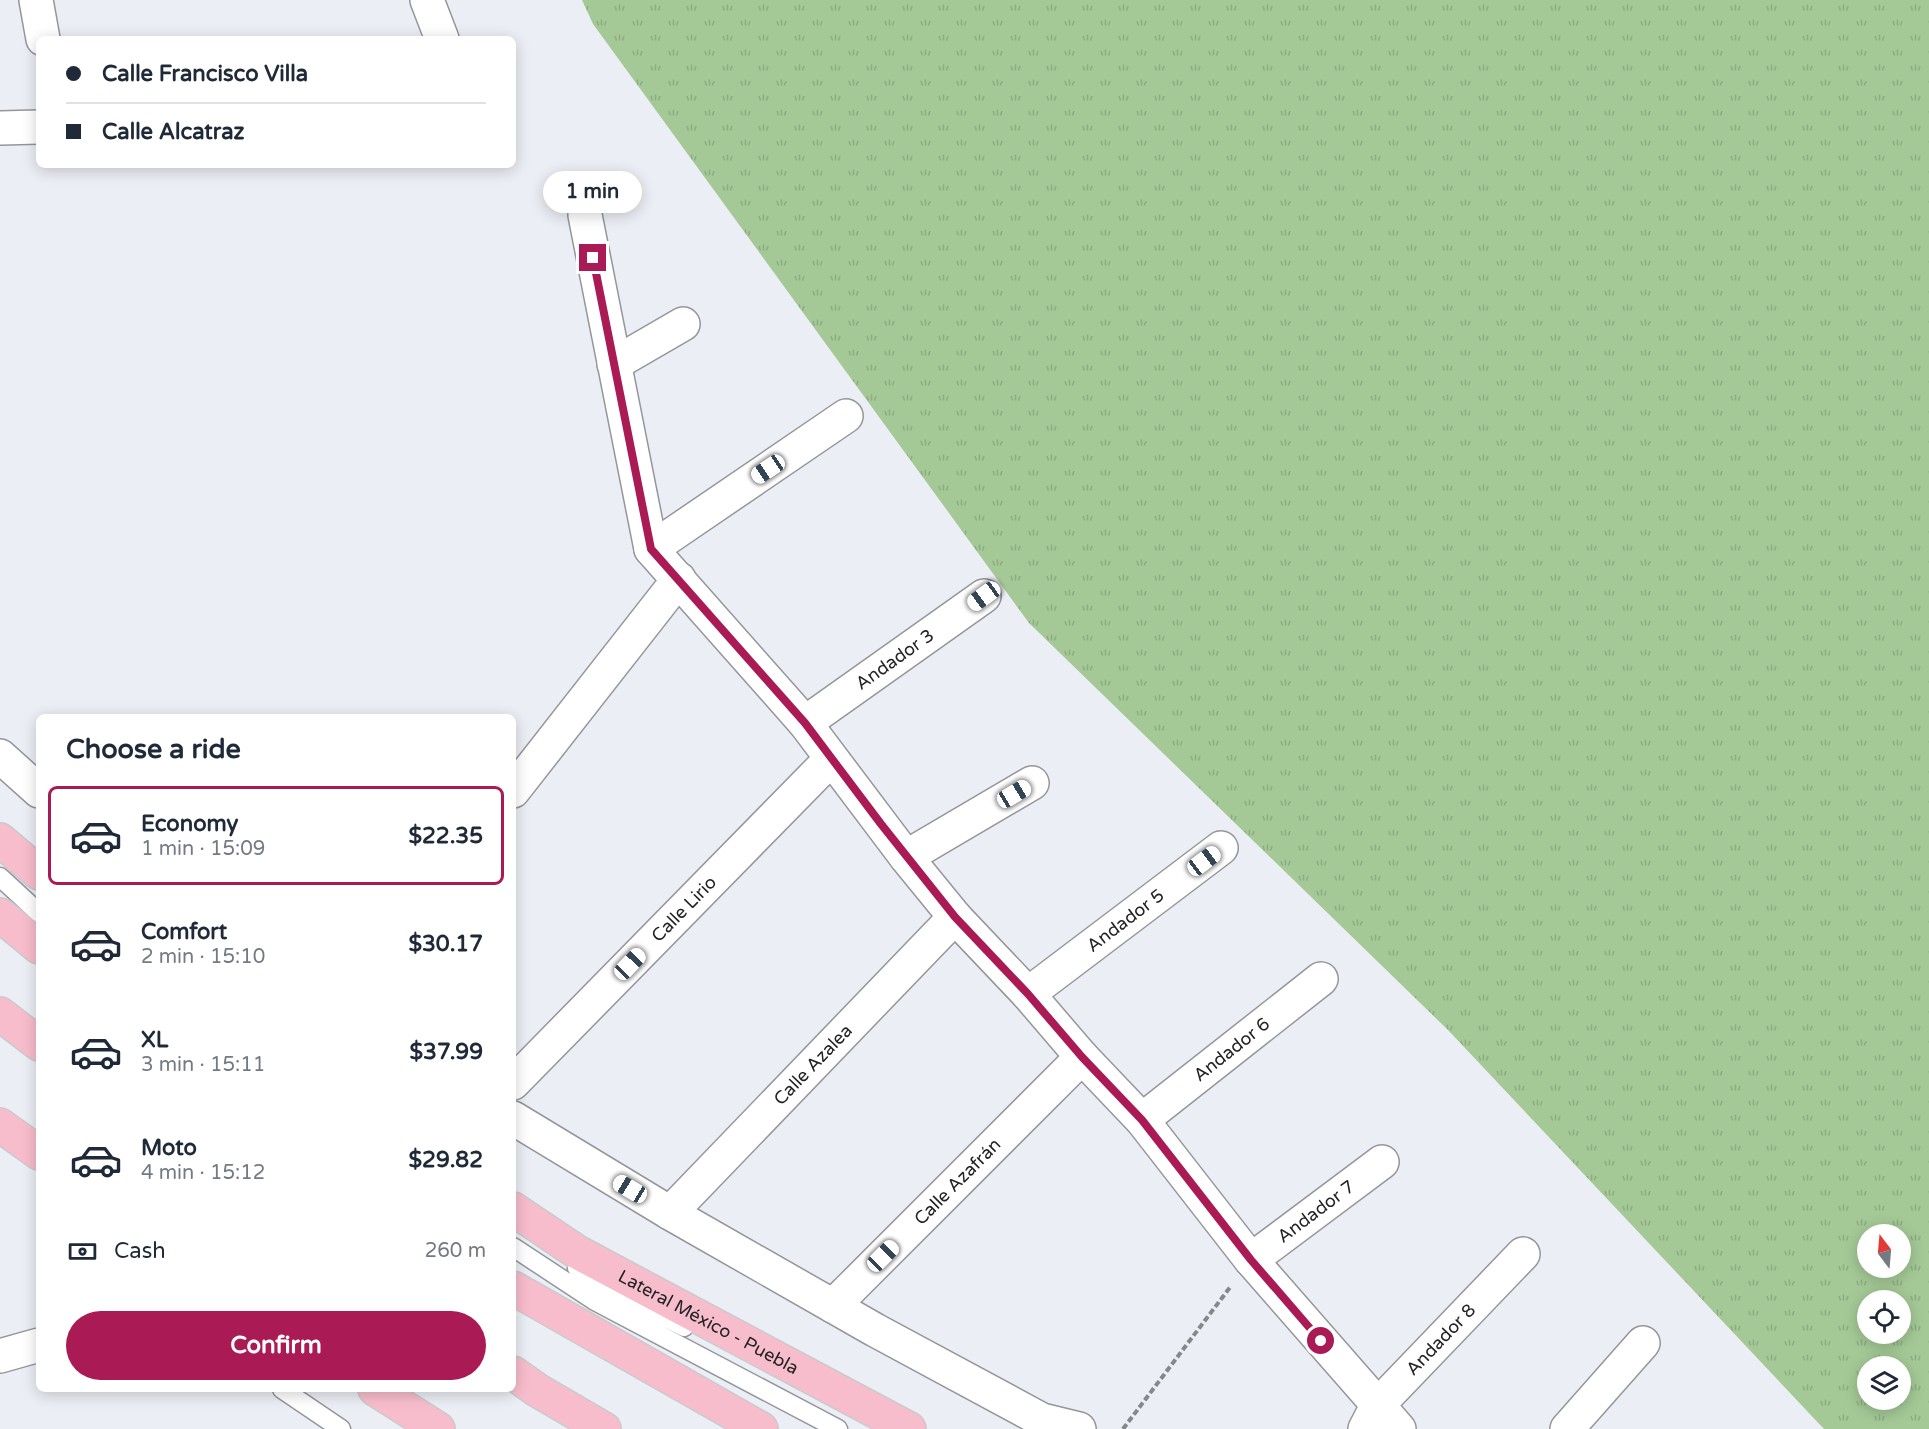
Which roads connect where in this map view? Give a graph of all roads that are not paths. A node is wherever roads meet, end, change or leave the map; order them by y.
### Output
1 (36, 0) edge
2 (427, 0) edge
3 (42, 36) edge
4 (441, 36) edge
5 (36, 127) edge
6 (0, 128) edge
7 (585, 215) dead end
8 (683, 324) dead end
9 (614, 364) junction
10 (846, 416) dead end
11 (651, 549) junction
12 (679, 579) junction
13 (984, 596) dead end
14 (805, 723) junction
15 (0, 756) edge
16 (831, 759) junction
17 (1032, 783) dead end
18 (516, 787) edge
19 (36, 788) edge
20 (0, 840) edge
21 (1221, 848) dead end
22 (0, 851) edge
23 (906, 857) junction
24 (36, 870) edge
25 (0, 877) edge
26 (36, 884) edge
27 (36, 910) edge
28 (0, 915) edge
29 (955, 917) junction
30 (36, 945) edge
31 (1321, 979) dead end
32 (1028, 994) junction
33 (0, 1014) edge
34 (36, 1042) edge
35 (1082, 1057) junction
36 (516, 1080) edge
37 (516, 1120) edge
38 (1142, 1120) junction
39 (0, 1125) edge
40 (36, 1151) edge
41 (1382, 1162) dead end
42 (516, 1211) edge
43 (670, 1213) junction
44 (516, 1227) edge
45 (516, 1249) edge
46 (1523, 1254) dead end
47 (1251, 1260) junction
48 (516, 1290) edge
49 (833, 1306) junction
50 (1643, 1343) dead end
51 (36, 1346) edge
52 (0, 1356) edge
53 (516, 1375) edge
54 (286, 1392) edge
55 (380, 1392) edge
56 (1380, 1421) edge
57 (341, 1429) edge
58 (438, 1429) edge
59 (604, 1429) edge
60 (762, 1429) edge
61 (838, 1429) edge
62 (892, 1429) edge
63 (909, 1429) edge
64 (1079, 1429) edge
65 (1567, 1429) edge

1 - 3 street
2 - 4 street
5 - 6 street
7 - 9 street
8 - 9 street
9 - 11 street
10 - 11 street
11 - 12 street
12 - 14 street
12 - 18 street
13 - 14 street, Andador 3
14 - 16 street
15 - 19 street
16 - 23 street
16 - 36 street, Calle Lirio
17 - 23 street
20 - 24 highway
21 - 32 street, Andador 5
22 - 26 lane
23 - 29 street
25 - 27 lane
28 - 30 highway
29 - 32 street
29 - 43 street, Calle Azalea
31 - 38 street, Andador 6
32 - 35 street
33 - 34 highway
35 - 38 street
35 - 49 street, Calle Azafrán
37 - 43 street
38 - 47 street
39 - 40 highway
41 - 47 street, Andador 7
42 - 63 highway, Lateral México - Puebla
43 - 49 street
44 - 62 lane
45 - 61 lane
46 - 56 street, Andador 8
47 - 56 street
48 - 60 highway
49 - 64 street
50 - 65 street
51 - 52 street
53 - 59 highway
54 - 57 lane
55 - 58 highway

